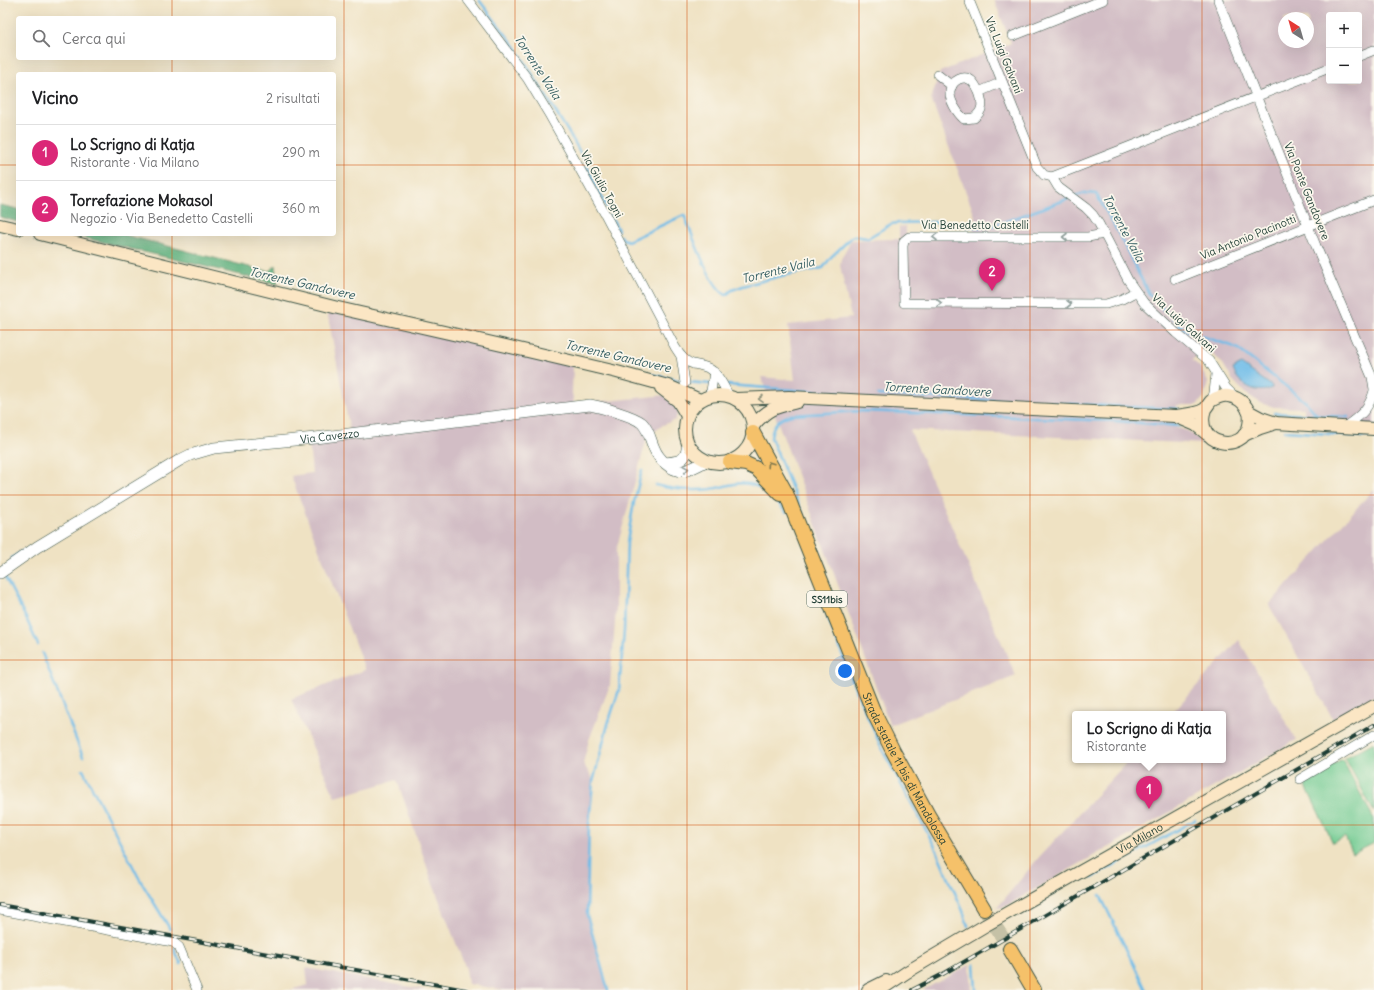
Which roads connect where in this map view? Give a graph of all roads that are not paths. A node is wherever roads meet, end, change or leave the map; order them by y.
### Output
1 (468, 0) edge
2 (970, 0) edge
3 (1103, 0) edge
4 (1218, 0) edge
5 (1012, 36) dead end
6 (1374, 50) edge
7 (1362, 55) edge
8 (1326, 69) edge
9 (938, 75) dead end
10 (1002, 82) junction
11 (952, 86) junction
12 (979, 92) junction
13 (1256, 96) junction
14 (1052, 177) junction
15 (1374, 200) edge
16 (0, 224) edge
17 (1308, 226) junction
18 (16, 228) edge
19 (1104, 234) junction
20 (48, 236) edge
21 (1175, 279) dead end
22 (1135, 292) junction
23 (681, 356) junction
24 (714, 372) junction
25 (1216, 374) junction
26 (685, 379) dead end
27 (652, 382) junction
28 (1374, 390) edge
29 (706, 396) junction
30 (731, 396) junction
31 (814, 398) junction
32 (1236, 398) junction
33 (1208, 405) junction
34 (1248, 411) junction
35 (687, 416) junction
36 (1175, 416) junction
37 (1276, 423) junction
38 (1346, 426) junction
39 (1374, 429) edge
40 (753, 430) junction
41 (1207, 434) junction
42 (1244, 435) junction
43 (688, 444) junction
44 (706, 461) junction
45 (730, 462) junction
46 (666, 463) junction
47 (793, 512) junction
48 (0, 573) edge
49 (1374, 706) edge
50 (1374, 735) edge
51 (1300, 779) dead end
52 (984, 909) tunnel mouth
53 (0, 910) edge
54 (1010, 949) tunnel mouth
55 (907, 972) junction
56 (197, 990) edge
57 (868, 990) edge
58 (880, 990) edge
59 (1034, 990) edge

1 - 23 street, Via Giulio Togni
2 - 10 street, Via Luigi Galvani
3 - 5 street
4 - 13 street, Via Ponte Gandovere
6 - 7 street
8 - 13 street
9 - 11 street
10 - 12 street
10 - 14 street, Via Luigi Galvani
11 - 12 street
11 - 12 street
13 - 14 street
13 - 17 street, Via Ponte Gandovere
14 - 19 street, Via Luigi Galvani
15 - 17 street, Via Antonio Pacinotti
16 - 18 main road
17 - 21 street, Via Antonio Pacinotti
17 - 28 street, Via Ponte Gandovere
19 - 22 street, Via Luigi Galvani
19 -> 22 street, Via Benedetto Castelli
20 - 27 main road
22 - 25 street, Via Luigi Galvani
23 - 24 street, Via Giulio Togni
23 - 26 street
24 - 29 street
24 - 30 street
25 - 32 street, Via Luigi Galvani
25 - 33 street
27 - 29 main road
27 - 35 main road
28 - 38 street, Via Ponte Gandovere
29 - 30 main road
29 - 35 main road
31 -> 30 main road
30 - 40 main road
31 - 36 main road
31 - 40 main road
32 - 33 main road
32 - 34 main road
33 - 36 main road
33 - 41 main road
34 - 37 main road
34 - 42 main road
35 - 43 main road
36 - 41 main road
37 - 38 main road
37 - 42 main road
38 - 39 main road
40 - 45 main road
47 -> 40 main road, Strada statale 11 bis di Mandolossa / SS11bis
41 - 42 main road
43 - 44 main road
43 - 46 street
44 - 45 main road, Via Cavezzo
46 -> 44 street, Via Cavezzo
45 - 47 main road, Strada statale 11 bis di Mandolossa / SS11bis
46 - 48 street, Via Cavezzo
47 - 52 main road, Strada statale 11 bis di Mandolossa / SS11bis
49 - 55 main road, Via Milano
50 - 51 street
53 - 56 street
54 - 59 main road
55 - 57 main road, Via Milano
55 - 58 main road, Via Milano

